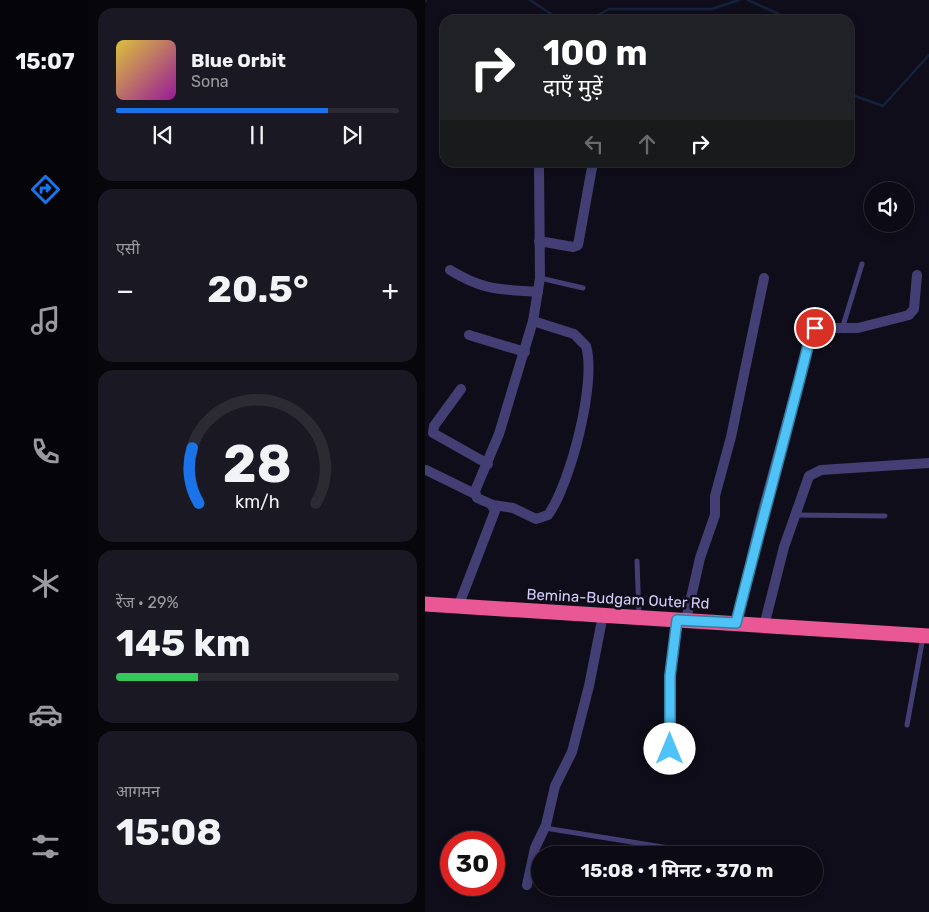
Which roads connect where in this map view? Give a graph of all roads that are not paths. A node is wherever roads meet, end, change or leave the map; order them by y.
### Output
1 (592, 167) edge
2 (539, 168) dead end
3 (539, 242) junction
4 (862, 264) dead end
5 (450, 270) dead end
6 (917, 275) dead end
7 (540, 278) junction
8 (763, 278) dead end
9 (583, 288) dead end
10 (538, 292) junction
11 (533, 321) junction
12 (842, 329) junction
13 (469, 335) dead end
14 (525, 352) junction
15 (461, 389) dead end
16 (929, 463) edge
17 (488, 464) junction
18 (427, 470) dead end
19 (475, 494) junction
20 (493, 506) junction
21 (794, 515) junction
22 (885, 516) dead end
23 (637, 561) dead end
24 (425, 604) edge
25 (457, 607) junction
26 (603, 616) junction
27 (639, 618) junction
28 (682, 620) junction
29 (736, 623) junction
30 (764, 626) junction
31 (926, 636) edge
32 (907, 725) dead end
33 (670, 749) dead end
34 (545, 828) junction
35 (656, 846) edge
36 (527, 885) dead end

1 - 3 street
2 - 3 street
3 - 7 street
4 - 12 lane
5 - 10 street
6 - 12 street
7 - 9 lane
7 - 10 street
8 - 28 street
10 - 11 street
11 - 14 street
11 - 20 street
12 - 29 street
13 - 14 street
14 - 17 street
15 - 17 street
16 - 21 street
17 - 19 street
18 - 19 street
19 - 20 street
20 - 25 street
21 - 22 lane
21 - 30 street
23 - 27 lane
24 - 25 highway, Bemina-Budgam Outer Rd
25 - 26 highway, Bemina-Budgam Outer Rd
26 - 27 highway, Bemina-Budgam Outer Rd
26 - 34 street
27 - 28 highway, Bemina-Budgam Outer Rd
28 - 29 highway, Bemina-Budgam Outer Rd
28 - 33 street
29 - 30 highway, Bemina-Budgam Outer Rd
30 - 31 highway, Bemina-Budgam Outer Rd
31 - 32 lane
34 - 35 lane
34 - 36 street

